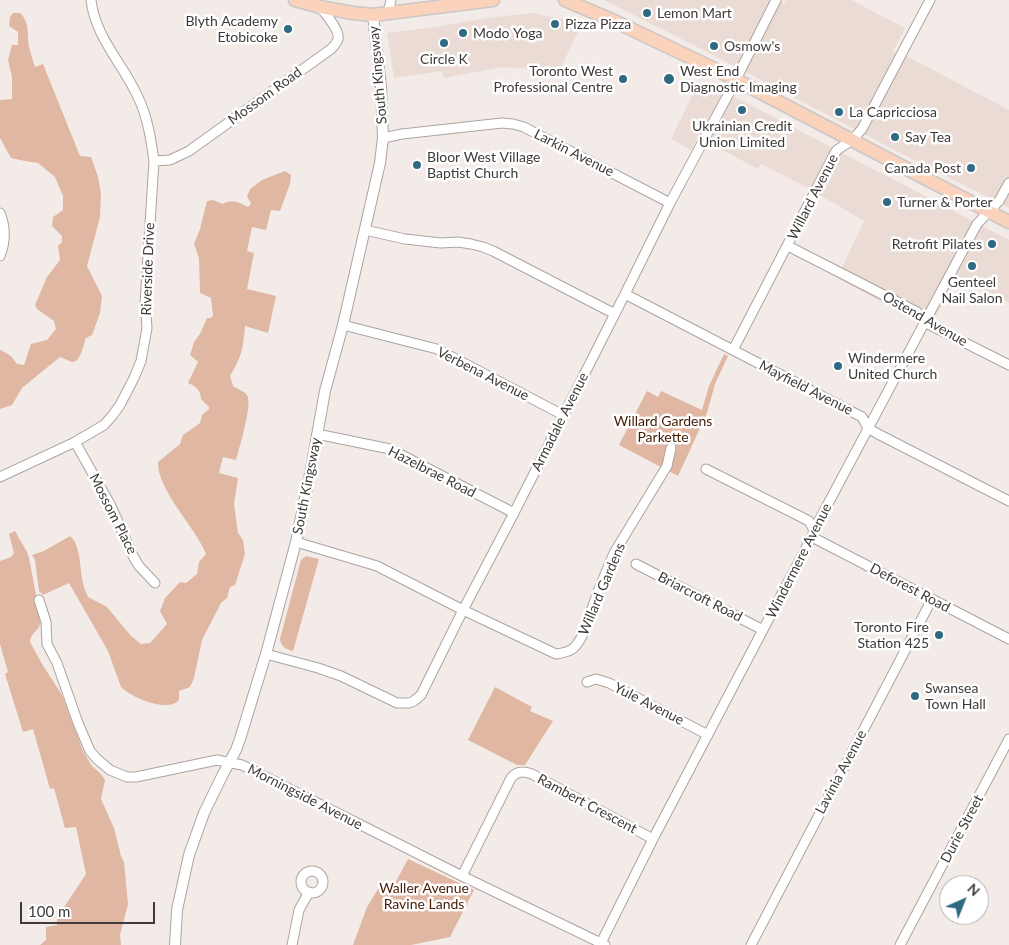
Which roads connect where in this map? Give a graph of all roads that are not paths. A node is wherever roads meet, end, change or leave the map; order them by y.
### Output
1 (91, 0) edge
2 (295, 0) edge
3 (391, 0) edge
4 (493, 0) edge
5 (565, 0) edge
6 (776, 0) edge
7 (930, 0) edge
8 (320, 8) junction
9 (388, 13) junction
10 (373, 14) junction
11 (735, 80) junction
12 (383, 138) junction
13 (852, 140) junction
14 (154, 161) junction
15 (1009, 183) edge
16 (670, 203) junction
17 (989, 212) junction
18 (0, 213) edge
19 (1009, 222) edge
20 (365, 230) junction
21 (788, 246) junction
22 (0, 256) edge
23 (626, 294) junction
24 (615, 314) junction
25 (924, 322) junction
26 (343, 325) junction
27 (733, 350) junction
28 (1009, 365) edge
29 (564, 415) junction
30 (868, 428) junction
31 (317, 434) junction
32 (75, 442) junction
33 (671, 448) dead end
34 (706, 469) dead end
35 (0, 477) edge
36 (1009, 501) edge
37 (514, 513) junction
38 (813, 533) junction
39 (296, 542) junction
40 (636, 564) dead end
41 (155, 583) dead end
42 (932, 599) junction
43 (39, 600) dead end
44 (463, 610) junction
45 (764, 630) junction
46 (1009, 639) edge
47 (266, 654) junction
48 (587, 682) dead end
49 (708, 734) junction
50 (1009, 739) edge
51 (229, 762) junction
52 (654, 840) junction
53 (462, 876) junction
54 (309, 892) dead end
55 (603, 944) edge
56 (175, 945) edge
57 (292, 945) edge
58 (750, 945) edge
59 (900, 945) edge

1 - 14 street, Riverside Drive
2 - 8 main road
3 - 9 street
4 - 9 main road
5 - 11 main road
6 - 11 street, Armadale Avenue
7 - 13 street, Willard Avenue
8 - 10 main road
8 - 14 street, Mossom Road
9 - 10 main road
10 - 12 street, South Kingsway
11 - 13 main road
11 - 16 street, Armadale Avenue
12 - 16 street, Larkin Avenue
12 - 20 street, South Kingsway
13 - 17 main road
13 - 21 street, Willard Avenue
14 - 32 street, Riverside Drive
15 - 17 street, Windermere Avenue
16 - 23 street, Armadale Avenue
17 - 19 main road
17 - 25 street, Windermere Avenue
18 - 22 street
20 - 24 street
20 - 26 street, South Kingsway
21 - 25 street, Ostend Avenue
21 - 27 street, Willard Avenue
23 - 24 street, Armadale Avenue
23 - 27 street, Mayfield Avenue
24 - 29 street, Armadale Avenue
25 - 28 street, Ostend Avenue
25 - 30 street, Windermere Avenue
26 - 29 street, Verbena Avenue
26 - 31 street, South Kingsway
27 - 30 street, Mayfield Avenue
29 - 37 street, Armadale Avenue
30 - 36 street, Mayfield Avenue
30 - 38 street, Windermere Avenue
31 - 37 street, Hazelbrae Road
31 - 39 street, South Kingsway
32 - 35 street, Riverside Drive
32 - 41 street, Mossom Place
33 - 44 street, Willard Gardens
34 - 38 street, Deforest Road
37 - 44 street, Armadale Avenue
38 - 42 street, Deforest Road
38 - 45 street, Windermere Avenue
39 - 44 street
39 - 47 street, South Kingsway
40 - 45 street, Briarcroft Road
42 - 46 street, Deforest Road
42 - 58 street, Lavinia Avenue
43 - 51 street, Morningside Avenue
44 - 47 street, Armadale Avenue
45 - 49 street, Windermere Avenue
47 - 51 street, South Kingsway
48 - 49 street, Yule Avenue
49 - 52 street, Windermere Avenue
50 - 59 street, Durie Street
51 - 53 street, Morningside Avenue
51 - 56 street, South Kingsway
52 - 53 street, Rambert Crescent
52 - 55 street, Windermere Avenue
53 - 55 street, Morningside Avenue
54 - 57 street

